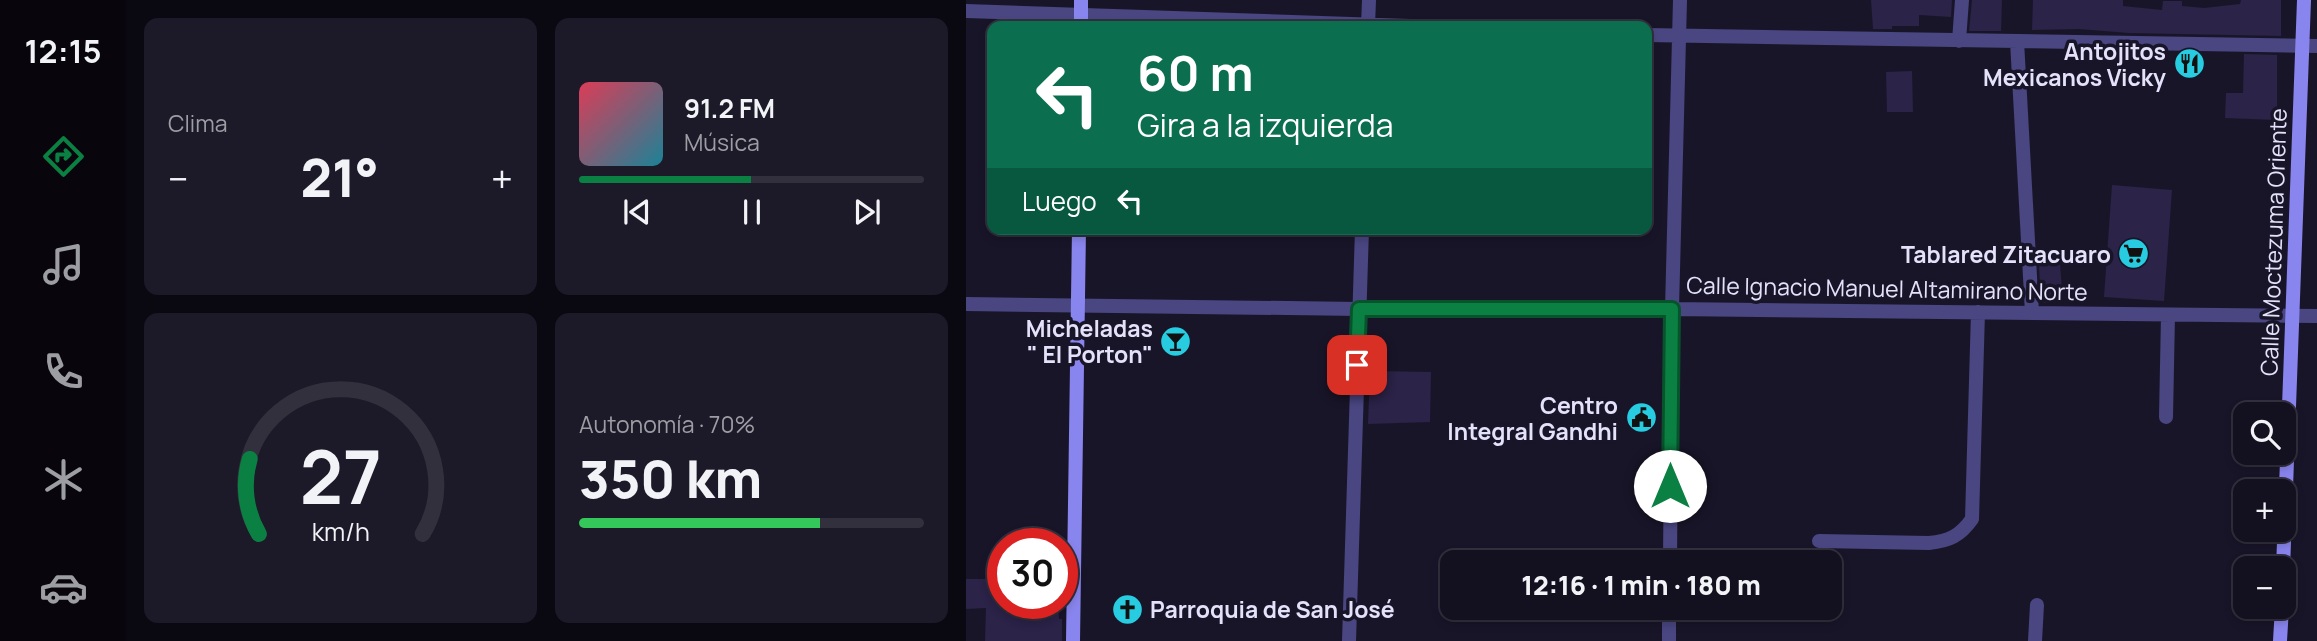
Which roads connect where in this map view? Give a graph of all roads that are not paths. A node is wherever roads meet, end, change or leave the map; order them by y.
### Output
1 (1369, 0) edge
2 (1681, 0) edge
3 (1962, 0) edge
4 (2304, 0) edge
5 (966, 11) edge
6 (1081, 13) edge
7 (1272, 21) edge
8 (1368, 21) edge
9 (1652, 35) edge
10 (1680, 36) junction
11 (1959, 41) junction
12 (2017, 41) junction
13 (2310, 46) edge
14 (1079, 235) edge
15 (1362, 235) edge
16 (966, 304) edge
17 (1078, 305) junction
18 (1359, 309) junction
19 (1672, 309) junction
20 (1978, 312) junction
21 (2032, 313) junction
22 (2168, 315) junction
23 (2294, 316) junction
24 (2317, 316) edge
25 (2166, 417) dead end
26 (1819, 541) dead end
27 (1670, 550) edge
28 (2284, 556) edge
29 (2037, 605) dead end
30 (2281, 619) edge
31 (1670, 620) edge
32 (1073, 641) edge
33 (1349, 641) edge
34 (1669, 641) edge
35 (2035, 641) edge
36 (2280, 641) edge

1 - 8 street
2 - 10 street
3 - 11 street
4 - 13 street, Calle Moctezuma Oriente
5 - 6 street
6 - 7 street
9 - 10 street
10 - 11 street
10 - 19 street
11 - 12 street
12 - 13 street
12 - 21 street
13 - 23 street, Calle Moctezuma Oriente
14 - 17 street
15 - 18 street
16 - 17 street, Calle Ignacio Manuel Altamirano Norte
17 - 18 street, Calle Ignacio Manuel Altamirano Norte
17 - 32 street
18 - 19 street, Calle Ignacio Manuel Altamirano Norte
18 - 33 street
19 - 20 street, Calle Ignacio Manuel Altamirano Norte
19 - 27 street
20 - 21 street, Calle Ignacio Manuel Altamirano Norte
20 - 26 street
21 - 22 street, Calle Ignacio Manuel Altamirano Norte
22 - 23 street, Calle Ignacio Manuel Altamirano Norte
22 - 25 street
23 - 24 street, Calle Ignacio Manuel Altamirano Norte
23 - 28 street, Calle Moctezuma Oriente
29 - 35 street
30 - 36 street
31 - 34 street

